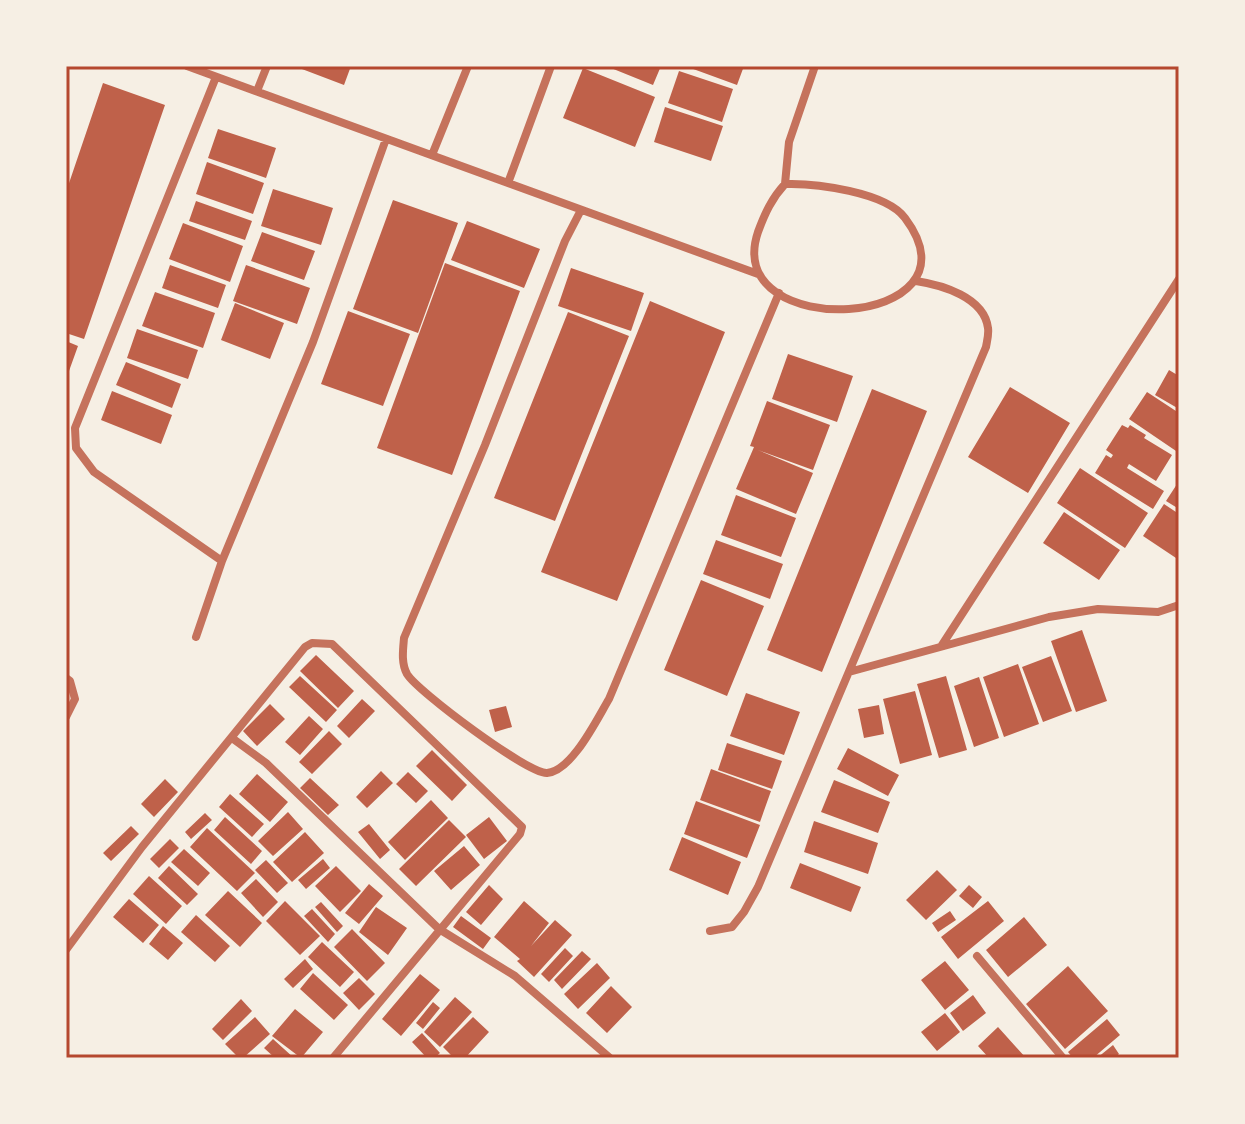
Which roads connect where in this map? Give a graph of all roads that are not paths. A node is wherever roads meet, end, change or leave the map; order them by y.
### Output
1 (187, 66) edge
2 (267, 66) edge
3 (468, 66) edge
4 (551, 66) edge
5 (815, 66) edge
6 (216, 77) junction
7 (257, 91) junction
8 (386, 139) junction
9 (432, 155) junction
10 (508, 183) junction
11 (785, 184) junction
12 (581, 210) junction
13 (758, 274) junction
14 (1179, 279) edge
15 (916, 281) junction
16 (779, 293) junction
17 (222, 561) junction
18 (1179, 605) edge
19 (196, 637) dead end
20 (942, 645) junction
21 (849, 672) junction
22 (66, 678) edge
23 (66, 717) edge
24 (232, 738) junction
25 (439, 929) junction
26 (710, 931) dead end
27 (66, 950) edge
28 (977, 956) dead end
29 (333, 1058) edge
30 (610, 1058) edge
31 (1063, 1058) edge

1 - 6 street
2 - 7 street
3 - 9 street
4 - 10 street
5 - 11 street
6 - 7 street
6 - 17 street
7 - 8 street
8 - 9 street
8 - 17 street
9 - 10 street
10 - 12 street
11 - 13 street
11 - 15 street
12 - 13 street
12 - 16 street
13 - 16 street
14 - 20 street
15 - 16 street
15 - 21 street
17 - 19 street
18 - 20 street
20 - 21 street
21 - 26 street
22 - 23 street
24 - 25 street
24 - 25 street
24 - 27 street
25 - 29 street
25 - 30 street
28 - 31 street

